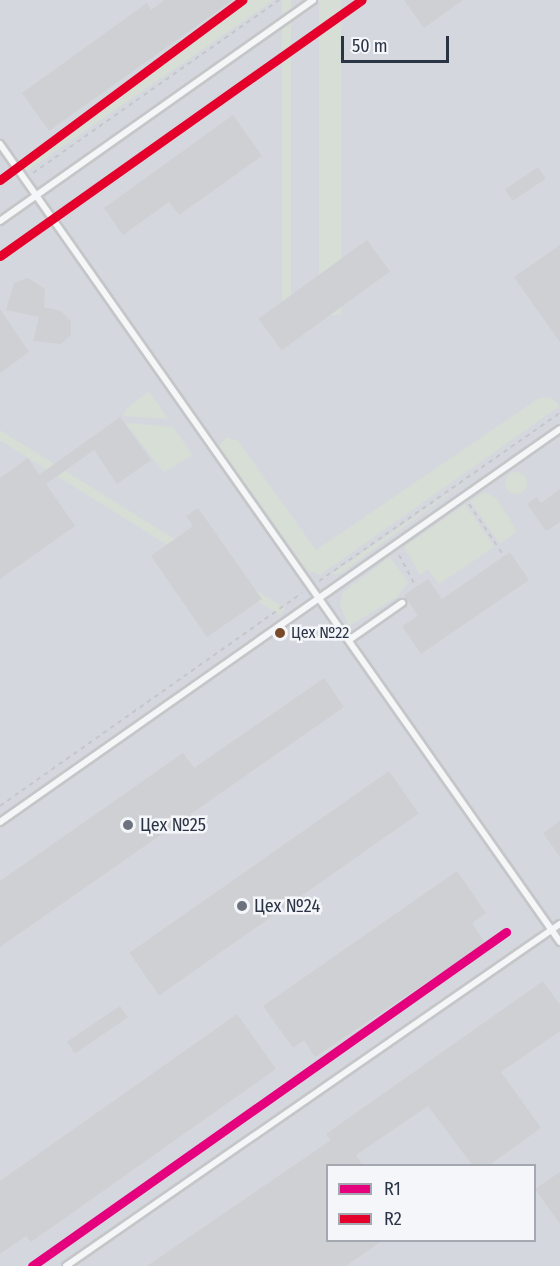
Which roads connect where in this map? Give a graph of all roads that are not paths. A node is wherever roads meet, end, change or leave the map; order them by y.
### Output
1 (313, 0) edge
2 (0, 144) edge
3 (36, 196) junction
4 (0, 221) edge
5 (560, 429) edge
6 (320, 598) junction
7 (402, 603) dead end
8 (349, 640) junction
9 (0, 822) edge
10 (560, 924) edge
11 (552, 930) junction
12 (560, 942) edge
13 (66, 1266) edge

1 - 3 lane
2 - 3 lane
3 - 4 lane
3 - 6 lane
5 - 6 lane
6 - 8 lane
6 - 9 lane
7 - 8 lane
8 - 11 lane
10 - 11 lane
11 - 12 lane
11 - 13 lane

